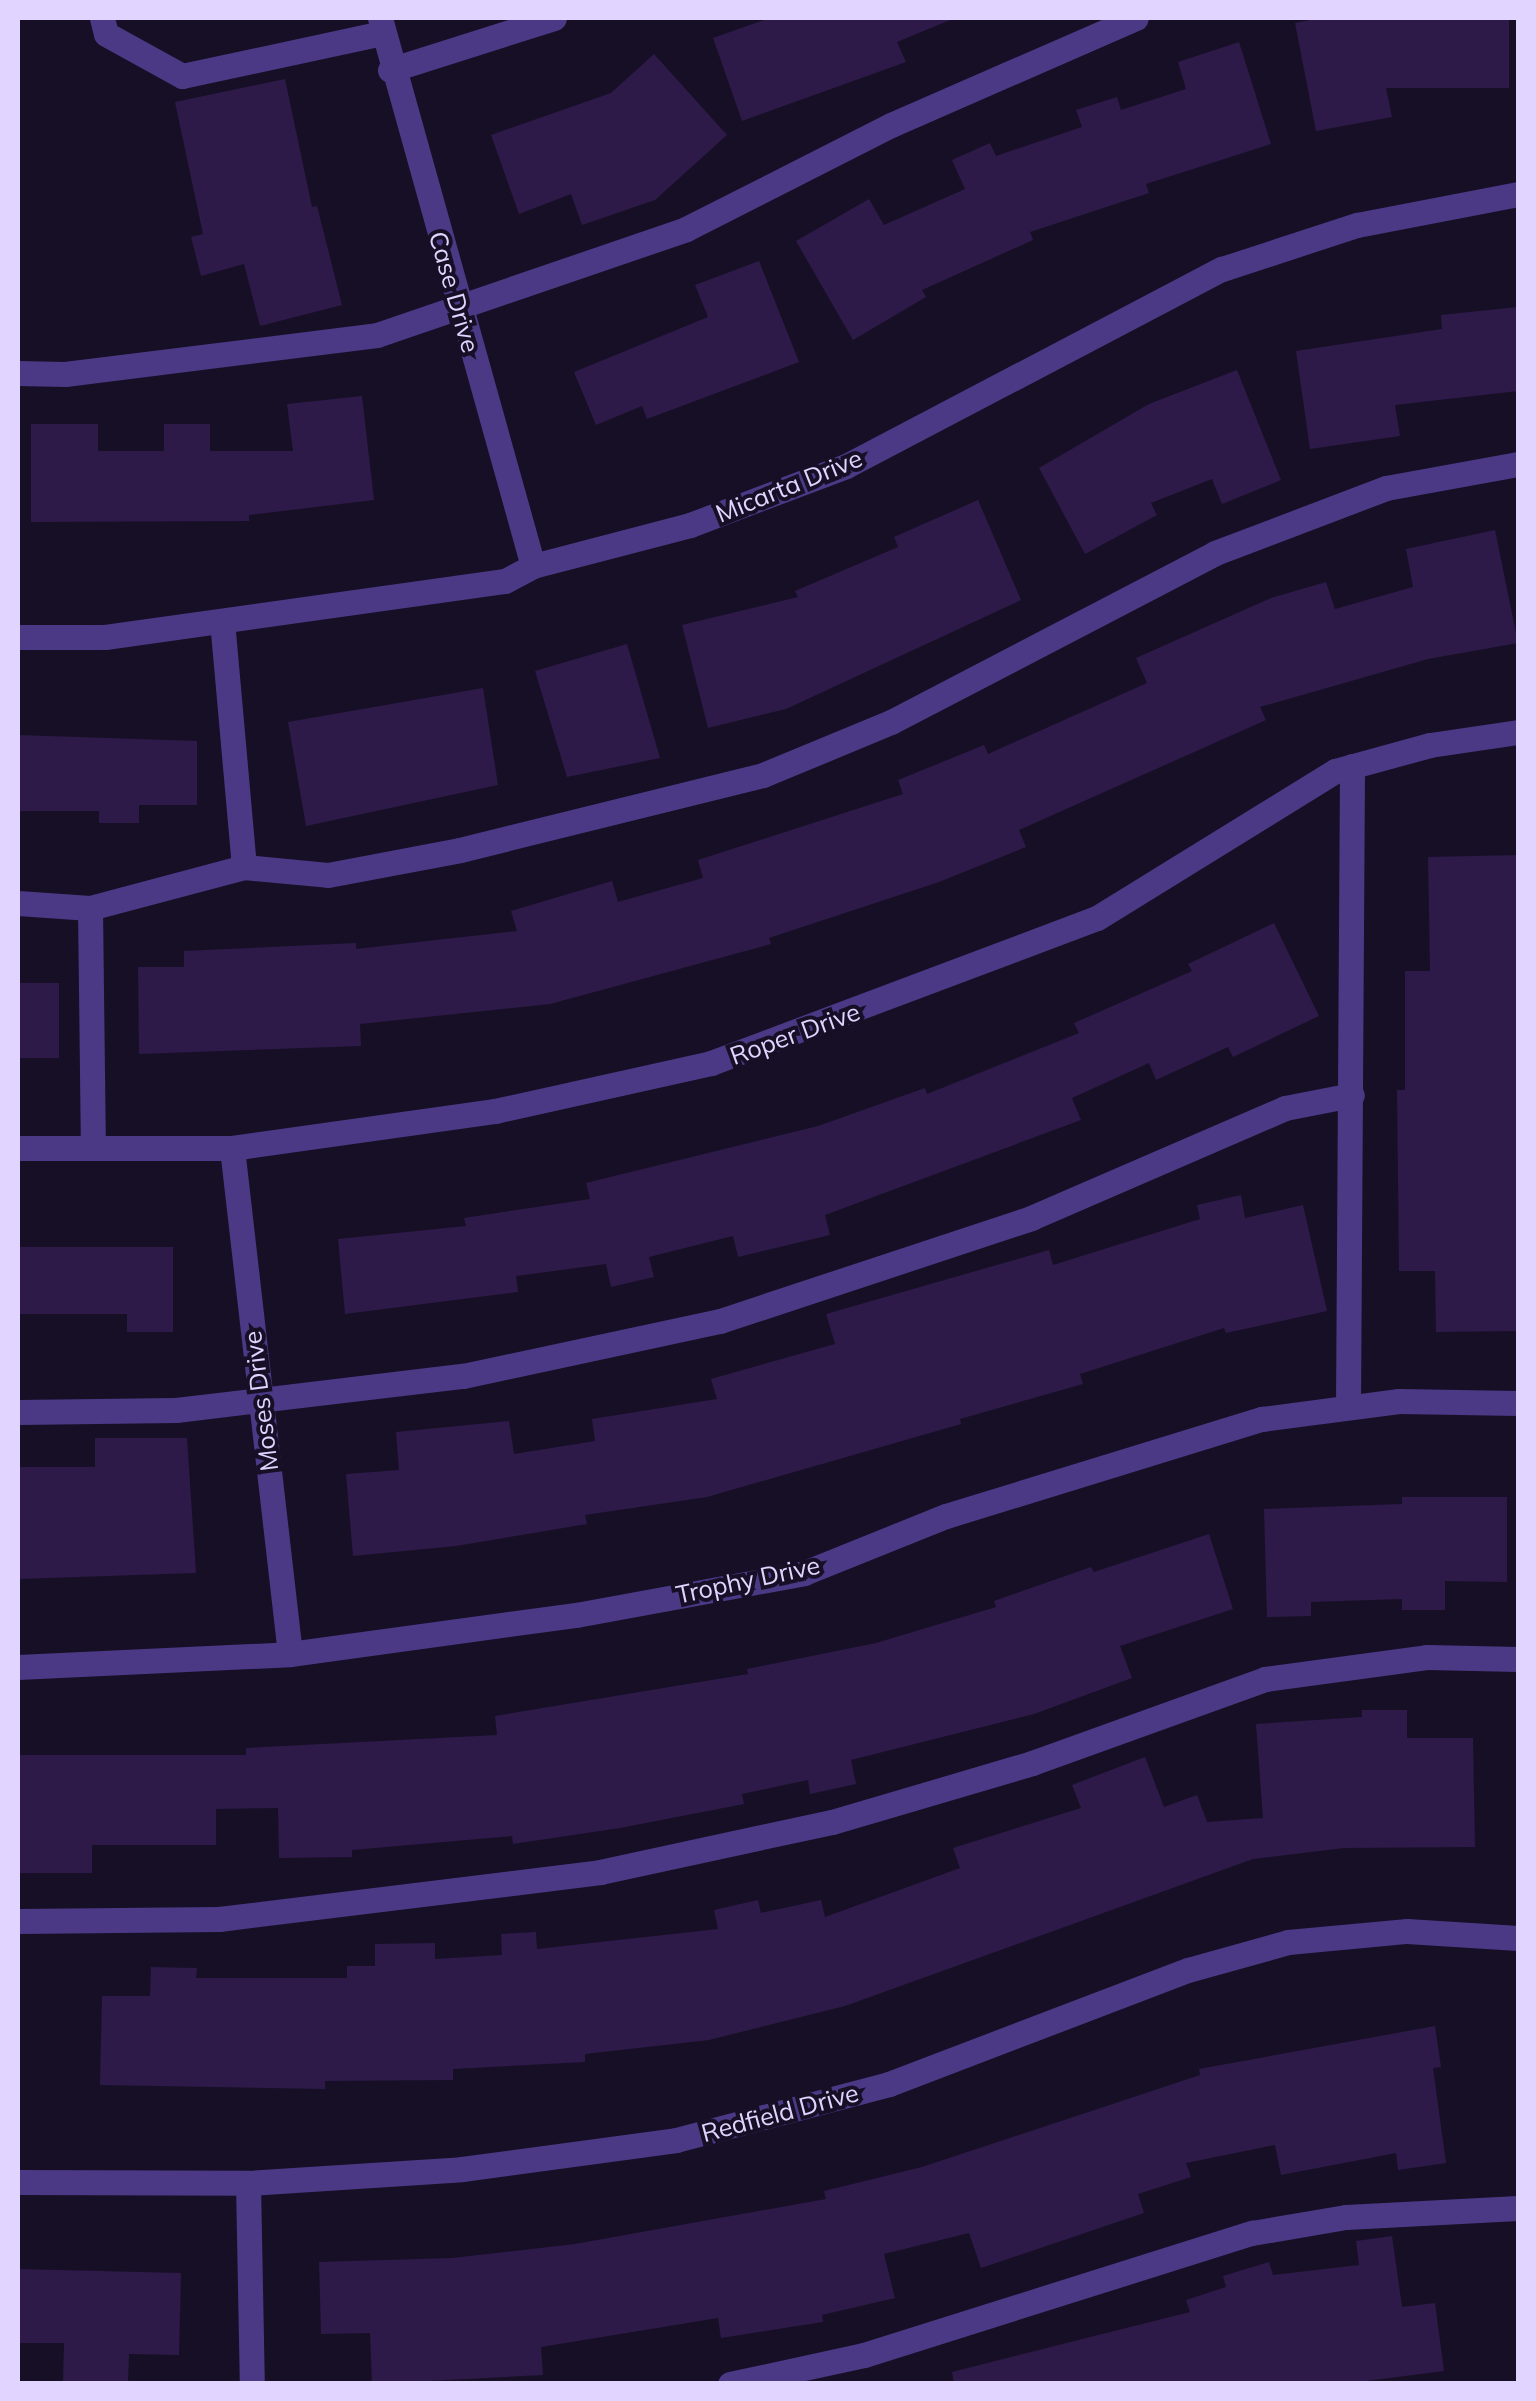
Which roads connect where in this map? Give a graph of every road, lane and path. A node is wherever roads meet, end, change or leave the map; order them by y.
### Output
1 (102, 18) edge
2 (554, 18) edge
3 (1136, 18) edge
4 (382, 25) edge
5 (390, 70) junction
6 (1518, 194) edge
7 (458, 304) junction
8 (18, 373) edge
9 (1518, 464) edge
10 (533, 566) junction
11 (222, 622) junction
12 (18, 637) edge
13 (1518, 732) edge
14 (1352, 766) junction
15 (244, 867) junction
16 (18, 903) edge
17 (90, 908) junction
18 (1352, 1096) junction
19 (18, 1148) edge
20 (93, 1148) junction
21 (232, 1148) junction
22 (260, 1398) junction
23 (1518, 1403) edge
24 (1348, 1407) junction
25 (18, 1412) edge
26 (290, 1654) junction
27 (1518, 1658) edge
28 (18, 1667) edge
29 (18, 1921) edge
30 (1518, 1938) edge
31 (18, 2182) edge
32 (248, 2183) junction
33 (1518, 2208) edge
34 (252, 2384) edge
35 (730, 2384) edge

1 - 4 street
2 - 5 street
3 - 7 street
4 - 5 street, Case Drive
5 - 7 street, Case Drive
6 - 10 street, Micarta Drive
7 - 8 street
7 - 10 street, Case Drive
9 - 15 street
10 - 11 street, Micarta Drive
11 - 12 street, Micarta Drive
11 - 15 street
13 - 14 street, Roper Drive
14 - 18 street
14 - 21 street, Roper Drive
15 - 17 street
16 - 17 street
17 - 20 street
18 - 22 street
18 - 24 street
19 - 20 street, Roper Drive
20 - 21 street, Roper Drive
21 - 22 street, Moses Drive
22 - 25 street
22 - 26 street, Moses Drive
23 - 24 street, Trophy Drive
24 - 26 street, Trophy Drive
26 - 28 street, Trophy Drive
27 - 29 street
30 - 32 street, Redfield Drive
31 - 32 street, Redfield Drive
32 - 34 street
33 - 35 street

